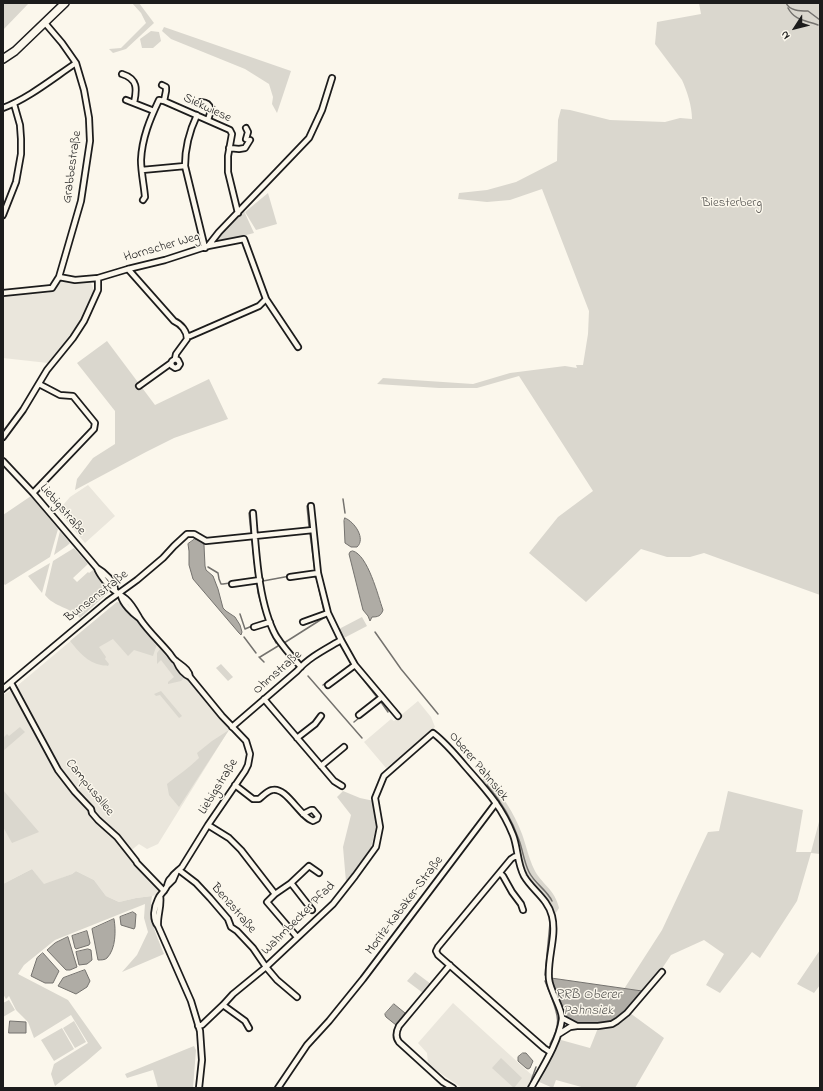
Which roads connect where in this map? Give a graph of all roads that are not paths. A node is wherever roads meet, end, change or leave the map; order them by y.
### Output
1 (65, 3) edge
2 (45, 23) junction
3 (3, 59) edge
4 (76, 63) junction
5 (122, 74) dead end
6 (332, 78) dead end
7 (162, 85) dead end
8 (126, 100) dead end
9 (161, 100) junction
10 (201, 102) dead end
11 (134, 103) junction
12 (14, 104) junction
13 (3, 108) edge
14 (154, 111) junction
15 (197, 115) junction
16 (208, 120) junction
17 (246, 128) dead end
18 (229, 148) junction
19 (185, 166) junction
20 (142, 170) junction
21 (144, 200) dead end
22 (238, 213) junction
23 (3, 215) edge
24 (207, 247) junction
25 (128, 269) junction
26 (58, 277) junction
27 (98, 278) junction
28 (3, 293) edge
29 (266, 299) junction
30 (187, 336) junction
31 (298, 347) dead end
32 (39, 384) junction
33 (139, 386) dead end
34 (3, 437) edge
35 (3, 461) edge
36 (3, 465) edge
37 (8, 467) junction
38 (33, 493) junction
39 (311, 506) dead end
40 (253, 513) dead end
41 (313, 530) junction
42 (255, 536) junction
43 (318, 573) junction
44 (290, 577) dead end
45 (260, 580) junction
46 (232, 584) dead end
47 (118, 593) junction
48 (328, 613) junction
49 (270, 622) junction
50 (303, 622) dead end
51 (254, 628) dead end
52 (341, 640) junction
53 (355, 665) junction
54 (301, 667) junction
55 (328, 684) dead end
56 (13, 685) junction
57 (3, 689) edge
58 (382, 697) junction
59 (264, 699) junction
60 (359, 715) dead end
61 (321, 716) dead end
62 (398, 716) dead end
63 (232, 727) junction
64 (433, 733) joint
65 (297, 738) junction
66 (344, 747) dead end
67 (321, 766) junction
68 (235, 785) junction
69 (342, 786) dead end
70 (496, 803) junction
71 (304, 814) dead end
72 (208, 825) junction
73 (517, 856) junction
74 (178, 871) junction
75 (319, 873) dead end
76 (500, 873) junction
77 (291, 883) junction
78 (164, 890) junction
79 (275, 894) junction
80 (312, 910) dead end
81 (523, 910) dead end
82 (297, 938) junction
83 (450, 965) junction
84 (266, 967) junction
85 (662, 972) dead end
86 (297, 997) dead end
87 (224, 1005) junction
88 (324, 1018) dead end
89 (562, 1018) junction
90 (329, 1021) junction
91 (320, 1024) dead end
92 (577, 1026) junction
93 (198, 1027) junction
94 (249, 1028) dead end
95 (318, 1034) junction
96 (559, 1034) junction
97 (550, 1052) junction
98 (199, 1088) edge
99 (278, 1088) edge
100 (453, 1088) edge
101 (531, 1088) edge

1 - 2 main road
2 - 3 main road
2 - 4 street, Grabbestraße
4 - 12 street
4 - 26 street, Grabbestraße
5 - 11 street
6 - 22 street, Hornscher Weg
7 - 9 street, Siekwiese
8 - 11 street
9 - 14 street
9 - 15 street, Siekwiese
10 - 16 street
11 - 14 street
12 - 13 street
12 - 23 street
14 - 20 street
15 - 16 street, Siekwiese
15 - 19 street
16 - 18 street, Siekwiese
17 - 18 street
18 - 22 street, Siekwiese
19 - 20 street
19 - 24 street
20 - 21 street
22 - 24 street, Hornscher Weg
24 - 25 street, Hornscher Weg
24 - 29 street
25 - 27 street, Hornscher Weg
25 - 30 street
26 - 27 street, Hornscher Weg
26 - 28 street
27 - 32 street
29 - 30 street
29 - 31 street
30 - 33 street
32 - 34 street
32 - 38 street
35 - 37 street, Liebigstraße
36 - 37 street, Liebigstraße
37 - 38 street, Liebigstraße
38 - 47 street, Liebigstraße
39 - 41 street
40 - 42 street
41 - 42 street
41 - 43 street
42 - 45 street
42 - 47 street, Bunsenstraße
43 - 44 street
43 - 48 street
45 - 46 street
45 - 49 street
47 - 56 street, Bunsenstraße
47 - 63 street, Liebigstraße
48 - 50 street
48 - 52 street
49 - 51 street
49 - 54 street
52 - 53 street
52 - 54 street, Ohmstraße
53 - 55 street
53 - 58 street
54 - 59 street, Ohmstraße
56 - 57 street, Bunsenstraße
56 - 78 street, Campusallee
58 - 60 street
58 - 62 street
59 - 63 street, Ohmstraße
59 - 65 street
61 - 65 street
63 - 68 street, Liebigstraße
64 - 70 street, Oberer Pahnsiek
64 - 82 street, Wahmbecker Pfad
65 - 67 street
66 - 67 street
67 - 69 street
68 - 71 street
68 - 72 street, Liebigstraße
70 - 73 street, Oberer Pahnsiek
70 - 90 street, Moritz-Kabaker-Straße
72 - 74 street, Liebigstraße
72 - 79 street
73 - 76 street
73 - 89 street, Oberer Pahnsiek
74 - 78 street, Liebigstraße
74 - 84 street, Benzstraße
75 - 77 street
76 - 81 street
76 - 83 street
77 - 79 street
77 - 80 street
78 - 93 street, Liebigstraße
79 - 82 street
82 - 84 street, Wahmbecker Pfad
83 - 97 street
83 - 100 street
84 - 86 street, Benzstraße
84 - 87 street, Wahmbecker Pfad
85 - 92 street
87 - 93 street, Wahmbecker Pfad
87 - 94 street
88 - 90 street
89 - 92 street
89 - 96 street
90 - 95 street, Moritz-Kabaker-Straße
91 - 95 street
92 - 96 street
93 - 98 street, Liebigstraße
95 - 99 street, Moritz-Kabaker-Straße
96 - 97 street
97 - 101 street

